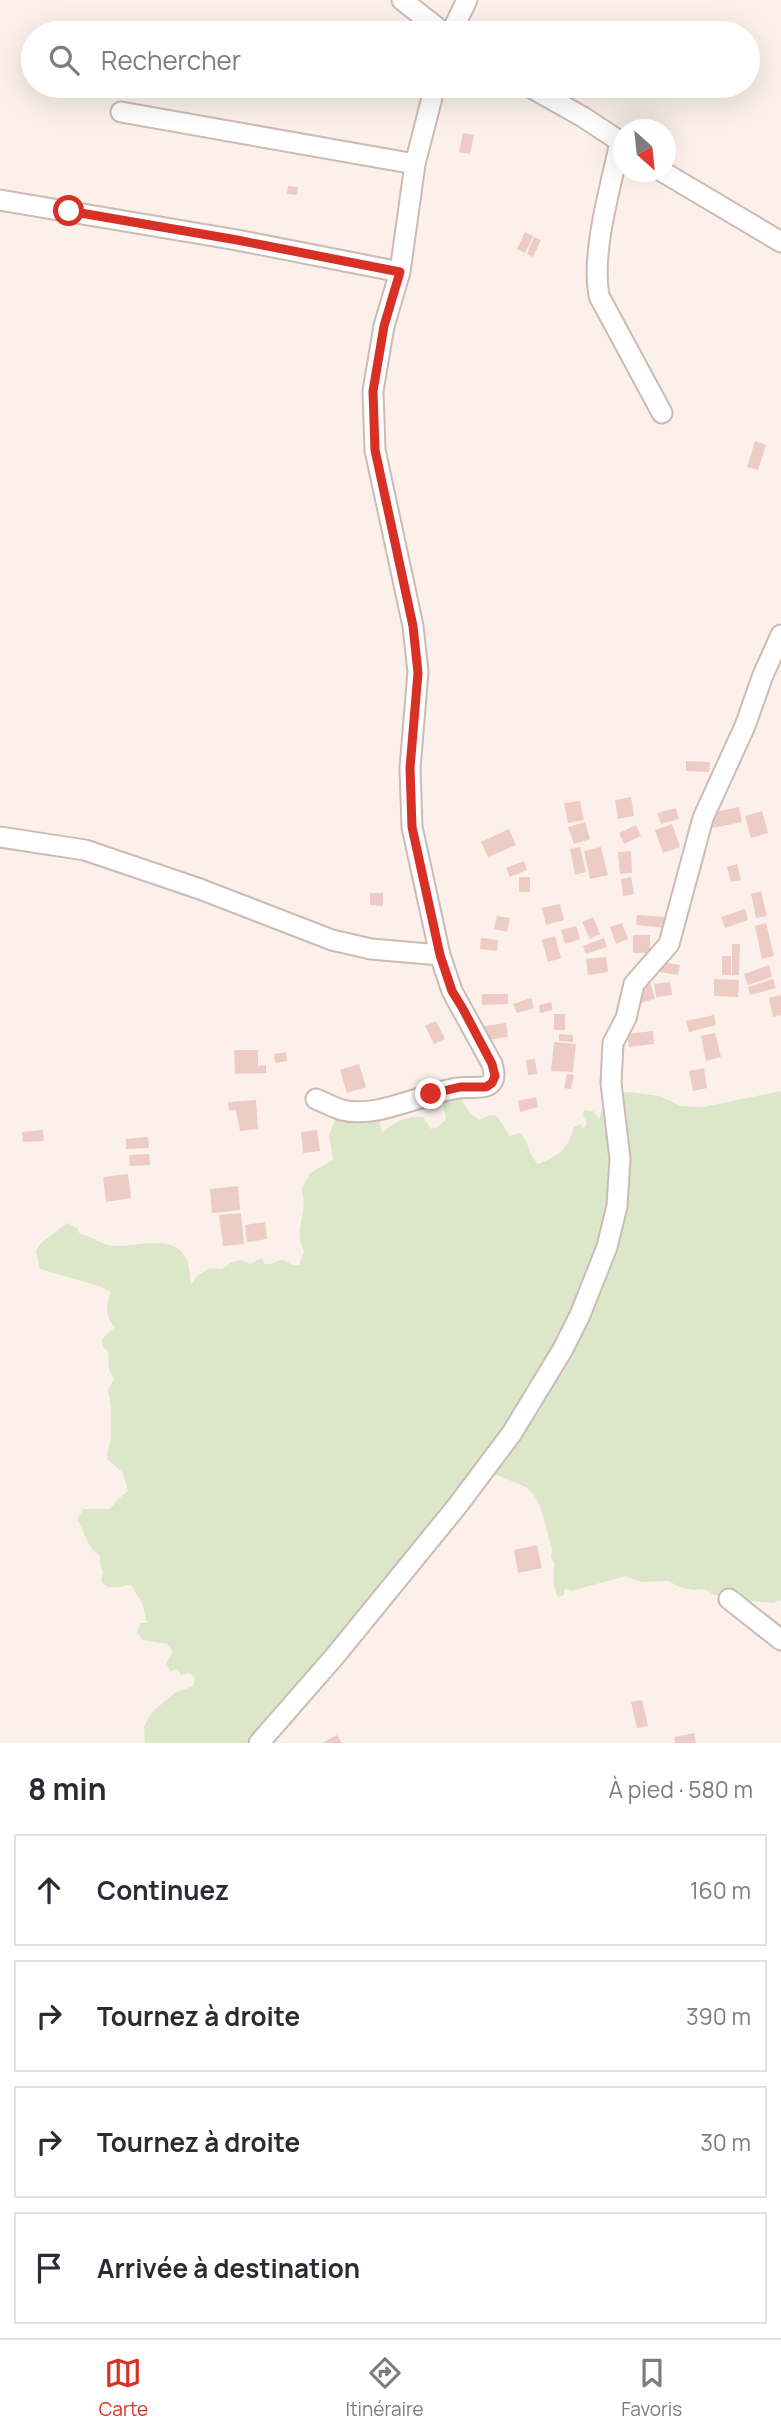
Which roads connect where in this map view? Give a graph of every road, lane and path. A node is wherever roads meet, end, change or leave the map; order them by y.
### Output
1 (402, 0) edge
2 (467, 0) edge
3 (428, 21) edge
4 (457, 21) edge
5 (432, 98) edge
6 (549, 98) edge
7 (121, 112) dead end
8 (613, 137) edge
9 (415, 164) junction
10 (676, 180) edge
11 (613, 182) edge
12 (0, 200) edge
13 (781, 242) edge
14 (400, 272) junction
15 (662, 412) dead end
16 (781, 635) edge
17 (0, 837) edge
18 (440, 955) junction
19 (316, 1099) dead end
20 (729, 1599) dead end
21 (781, 1640) edge
22 (259, 1743) edge

1 - 3 street
2 - 4 street
5 - 9 street
6 - 8 street
7 - 9 street
9 - 14 street
10 - 13 street
11 - 15 street
12 - 14 street
14 - 18 street
16 - 22 street
17 - 18 street
18 - 19 street
20 - 21 street

